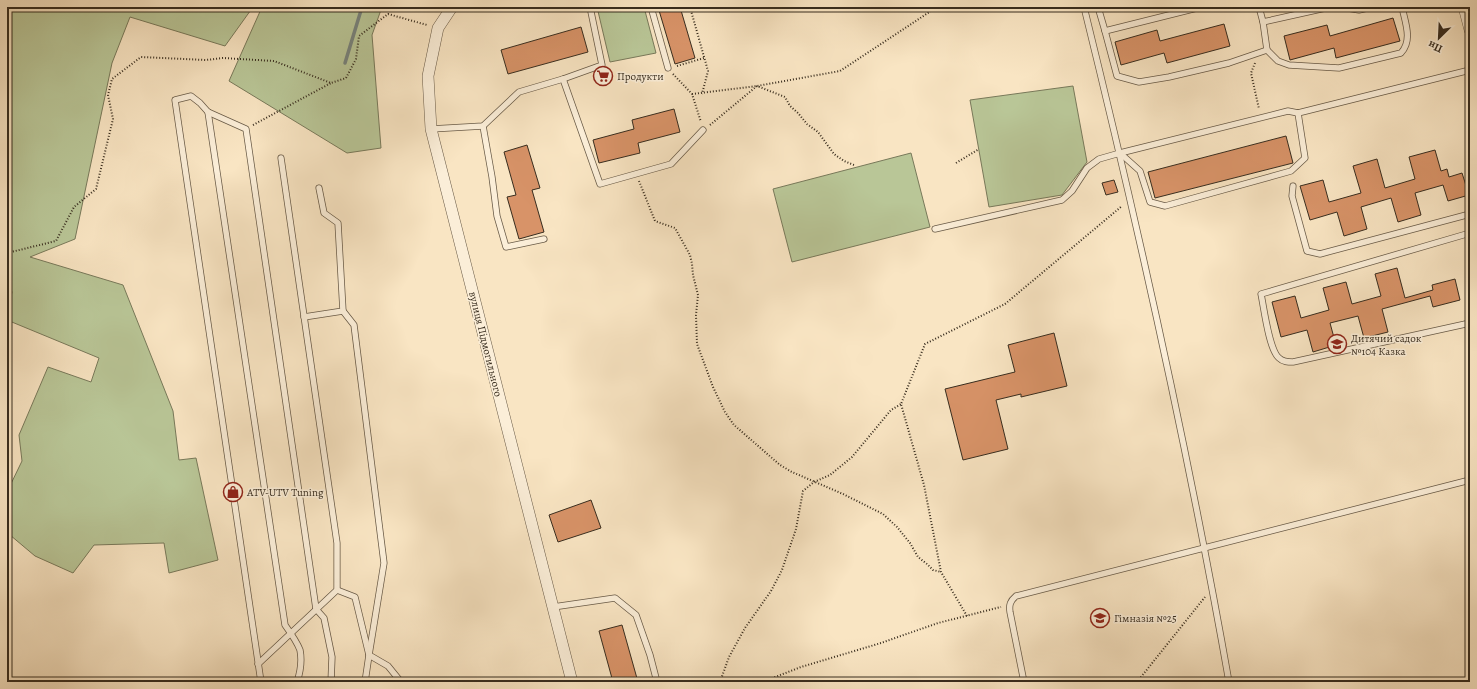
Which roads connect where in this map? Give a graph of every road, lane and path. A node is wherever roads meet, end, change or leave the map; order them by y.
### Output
1 (452, 7) edge
2 (590, 7) edge
3 (651, 7) edge
4 (690, 7) edge
5 (937, 7) edge
6 (1084, 7) edge
7 (1098, 7) edge
8 (1200, 7) edge
9 (1259, 7) edge
10 (1330, 7) edge
11 (1341, 7) edge
12 (1372, 7) edge
13 (1402, 7) edge
14 (1464, 7) edge
15 (1263, 22) junction
16 (1470, 30) edge
17 (1105, 31) junction
18 (1267, 50) junction
19 (704, 58) junction
20 (668, 68) junction
21 (1470, 70) edge
22 (1251, 74) dead end
23 (563, 79) junction
24 (331, 83) dead end
25 (757, 86) junction
26 (692, 94) junction
27 (702, 94) junction
28 (208, 112) junction
29 (1298, 113) junction
30 (1261, 118) junction
31 (483, 126) junction
32 (246, 129) junction
33 (431, 129) junction
34 (704, 130) junction
35 (979, 149) dead end
36 (1120, 152) junction
37 (281, 158) dead end
38 (956, 163) dead end
39 (854, 165) dead end
40 (636, 174) junction
41 (1293, 186) dead end
42 (319, 188) dead end
43 (1130, 199) junction
44 (1470, 214) edge
45 (935, 229) dead end
46 (1470, 233) edge
47 (544, 239) dead end
48 (343, 311) junction
49 (304, 317) junction
50 (1470, 323) edge
51 (901, 404) junction
52 (1470, 480) edge
53 (1205, 548) junction
54 (940, 572) junction
55 (1212, 588) junction
56 (337, 590) junction
57 (1009, 605) junction
58 (553, 607) junction
59 (316, 609) junction
60 (967, 616) junction
61 (290, 633) junction
62 (369, 654) junction
63 (258, 664) junction
64 (261, 682) edge
65 (297, 682) edge
66 (331, 682) edge
67 (364, 682) edge
68 (401, 682) edge
69 (572, 682) edge
70 (657, 682) edge
71 (720, 682) edge
72 (767, 682) edge
73 (1024, 682) edge
74 (1137, 682) edge
75 (1229, 682) edge

1 - 33 street, вулиця Підмогильного
2 - 23 lane
3 - 20 lane
4 - 19 path
5 - 25 path
6 - 36 lane
7 - 17 lane
8 - 17 lane
9 - 15 lane
10 - 15 lane
11 - 12 lane
13 - 18 lane
14 - 16 street
15 - 18 lane
17 - 18 lane
19 - 20 path
19 - 27 path
20 - 26 path
21 - 29 lane
22 - 30 path
23 - 31 lane
23 - 40 lane
24 - 32 path
25 - 27 path
25 - 34 path
25 - 39 path
26 - 27 path
26 - 34 path
28 - 32 lane
28 - 61 lane
28 - 63 lane
29 - 30 lane
29 - 36 lane
30 - 36 lane
31 - 33 lane
31 - 47 lane
32 - 59 lane
33 - 58 street, вулиця Підмогильного
34 - 40 lane
35 - 38 path
36 - 43 lane
36 - 45 lane
37 - 49 lane
40 - 54 path
41 - 44 lane
42 - 48 lane
43 - 51 path
43 - 53 lane
46 - 50 lane
48 - 49 lane
48 - 62 lane
49 - 56 lane
51 - 54 path
51 - 71 path
52 - 53 lane
53 - 55 lane
53 - 57 lane
54 - 60 path
55 - 74 path
55 - 75 lane
56 - 59 lane
56 - 62 lane
57 - 60 path
57 - 73 lane
58 - 69 street, вулиця Підмогильного
58 - 70 lane
59 - 61 lane
59 - 66 lane
60 - 72 path
61 - 63 lane
61 - 65 lane
62 - 67 lane
62 - 68 lane
63 - 64 lane

